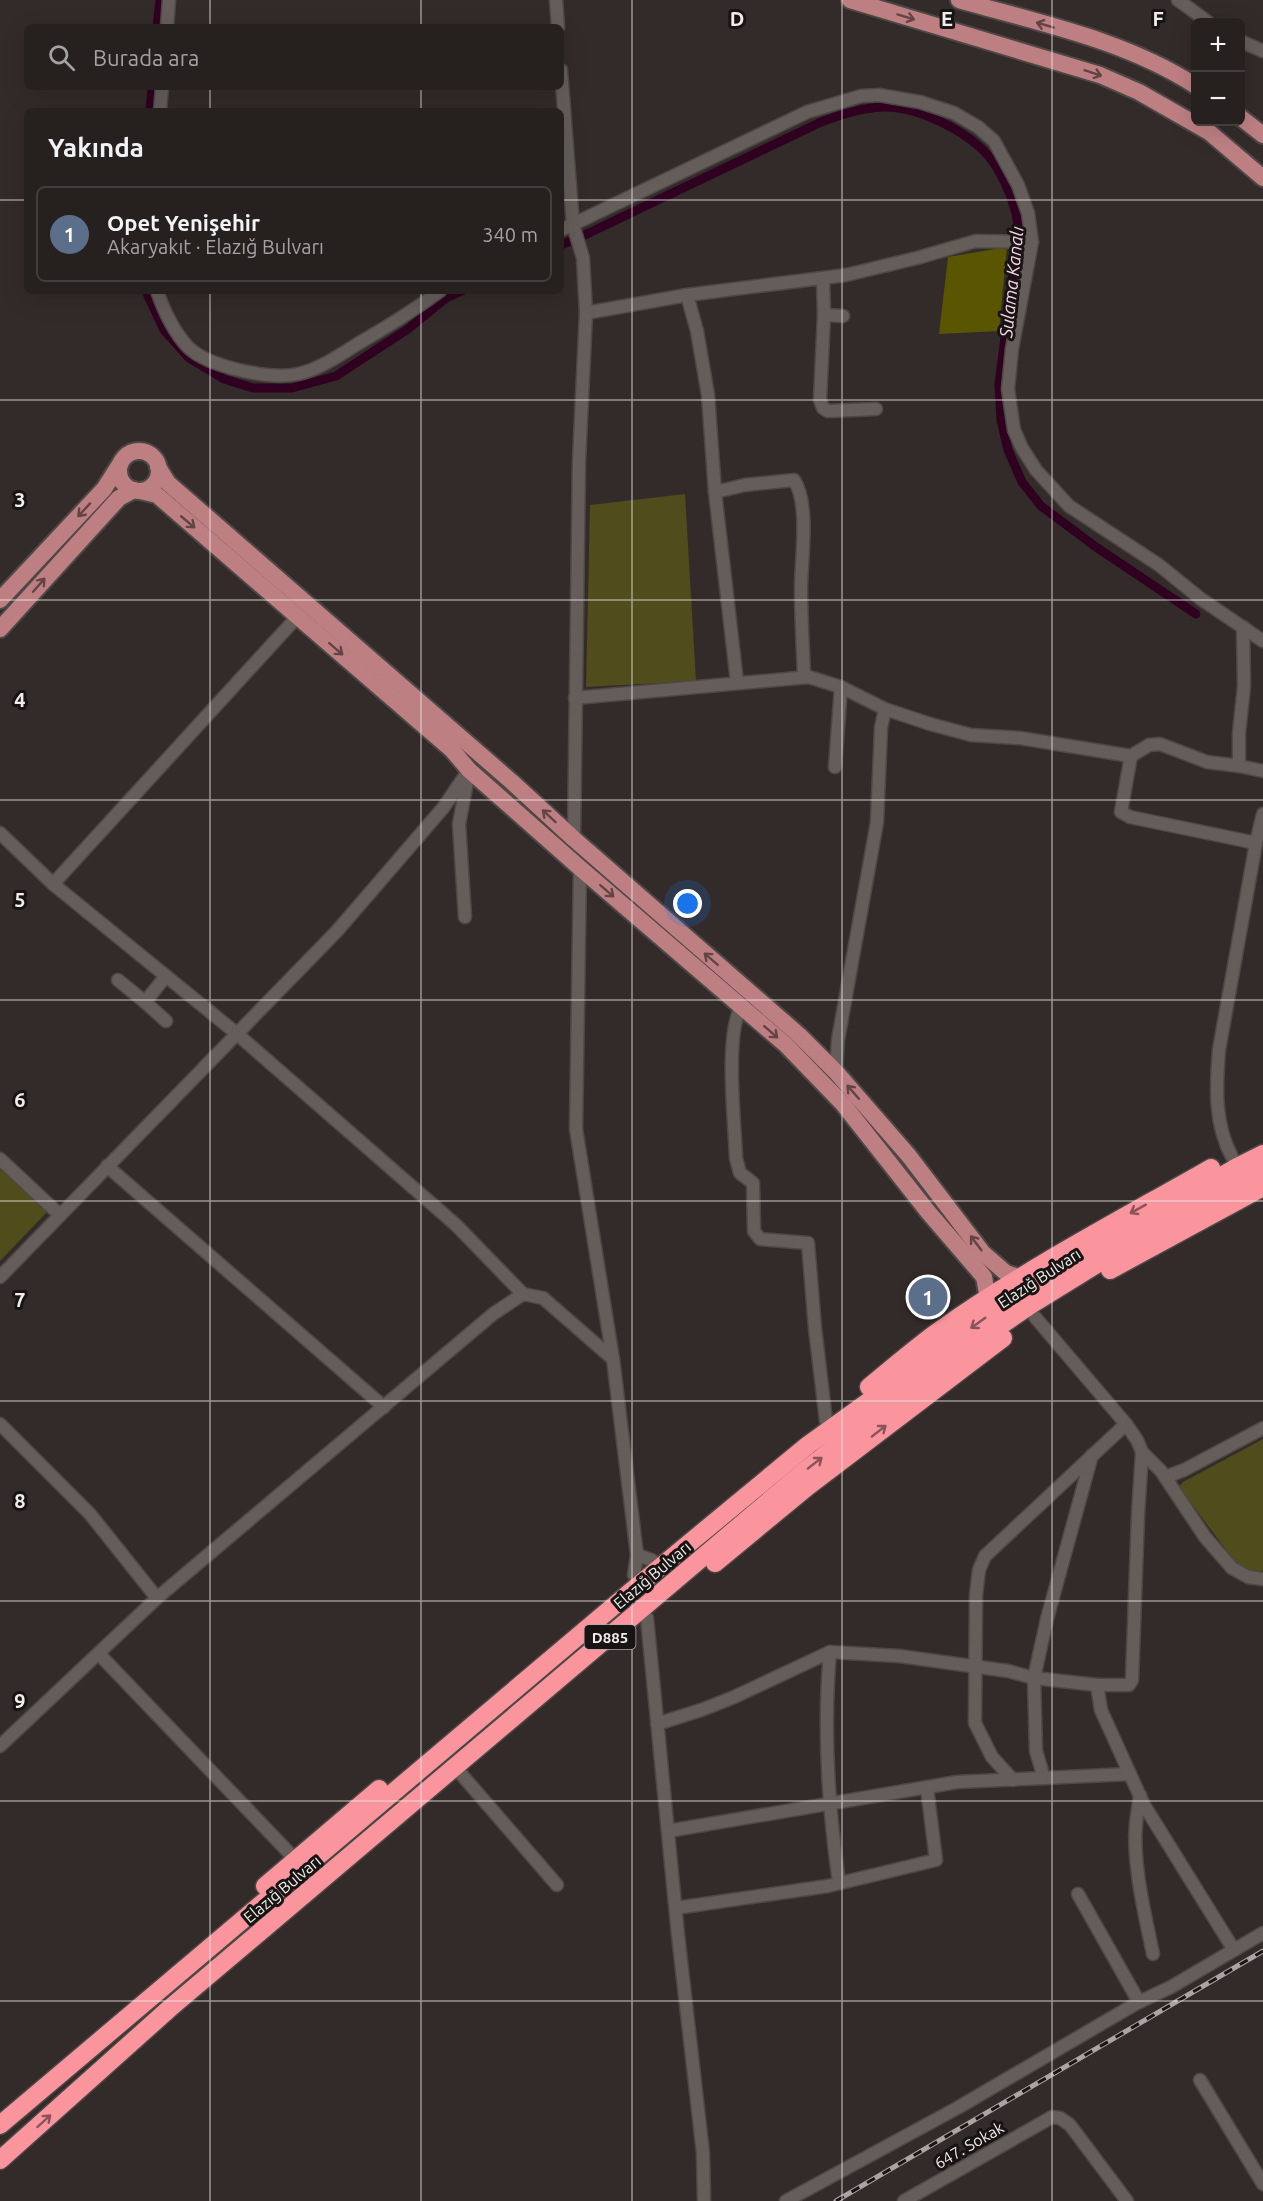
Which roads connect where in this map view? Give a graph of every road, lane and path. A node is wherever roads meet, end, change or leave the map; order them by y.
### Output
1 (169, 0) edge
2 (556, 0) edge
3 (850, 0) edge
4 (959, 0) edge
5 (1178, 0) edge
6 (1203, 18) edge
7 (167, 24) edge
8 (558, 24) edge
9 (1245, 43) edge
10 (1263, 51) edge
11 (1191, 83) edge
12 (162, 90) edge
13 (562, 90) edge
14 (160, 108) edge
15 (563, 108) edge
16 (1245, 121) edge
17 (564, 123) edge
18 (1263, 135) edge
19 (1263, 178) edge
20 (570, 229) edge
21 (1023, 241) junction
22 (823, 278) junction
23 (158, 294) edge
24 (435, 294) edge
25 (687, 295) junction
26 (586, 313) junction
27 (824, 315) junction
28 (843, 316) dead end
29 (876, 409) dead end
30 (120, 464) junction
31 (158, 467) junction
32 (137, 490) junction
33 (715, 492) junction
34 (0, 600) edge
35 (298, 616) junction
36 (1243, 627) junction
37 (0, 628) edge
38 (1263, 641) edge
39 (804, 677) junction
40 (737, 682) junction
41 (841, 687) junction
42 (574, 698) junction
43 (885, 709) junction
44 (1131, 756) junction
45 (835, 766) dead end
46 (1239, 766) junction
47 (469, 770) junction
48 (1263, 771) edge
49 (1263, 814) edge
50 (0, 833) edge
51 (574, 839) junction
52 (1256, 843) junction
53 (580, 868) junction
54 (54, 884) junction
55 (465, 917) dead end
56 (166, 976) junction
57 (118, 980) dead end
58 (145, 1002) junction
59 (742, 1007) junction
60 (166, 1021) dead end
61 (236, 1033) junction
62 (836, 1072) junction
63 (1263, 1140) edge
64 (1263, 1154) edge
65 (1232, 1157) junction
66 (0, 1159) edge
67 (107, 1166) junction
68 (1263, 1173) edge
69 (1263, 1187) edge
70 (60, 1215) junction
71 (0, 1277) edge
72 (1022, 1278) junction
73 (523, 1294) junction
74 (988, 1299) junction
75 (1035, 1317) junction
76 (613, 1359) junction
77 (384, 1407) junction
78 (826, 1421) junction
79 (0, 1424) edge
80 (1126, 1424) junction
81 (1263, 1428) edge
82 (1142, 1452) junction
83 (1092, 1455) junction
84 (1165, 1477) junction
85 (645, 1558) junction
86 (1263, 1579) edge
87 (157, 1598) junction
88 (647, 1618) junction
89 (830, 1653) junction
90 (99, 1654) junction
91 (976, 1666) junction
92 (1034, 1678) junction
93 (1097, 1685) junction
94 (657, 1724) junction
95 (2, 1739) edge
96 (1130, 1774) junction
97 (462, 1775) junction
98 (1044, 1778) junction
99 (1013, 1780) junction
100 (927, 1788) junction
101 (1140, 1795) junction
102 (829, 1804) junction
103 (668, 1831) junction
104 (296, 1859) junction
105 (839, 1882) junction
106 (557, 1885) dead end
107 (1078, 1894) dead end
108 (676, 1908) junction
109 (1263, 1933) edge
110 (1234, 1950) junction
111 (1153, 1954) dead end
112 (1139, 2002) junction
113 (1200, 2080) dead end
114 (50, 2084) junction
115 (72, 2096) junction
116 (0, 2126) edge
117 (0, 2160) edge
118 (1263, 2184) edge
119 (704, 2201) edge
120 (786, 2201) edge
121 (904, 2201) edge
122 (1127, 2201) edge

1 - 7 street
2 - 8 street
3 -> 19 main road
11 -> 4 main road
5 - 6 street
9 - 10 street
12 - 14 street
13 - 15 street
16 - 18 main road
17 - 20 street
20 - 21 street
20 - 26 street
21 - 22 street
21 - 36 street
22 - 25 street
22 - 27 street
23 - 24 street
25 - 26 street
25 - 33 street
26 - 42 street
27 - 28 street
27 - 29 street
30 - 31 main road
30 - 32 main road
30 -> 34 main road
31 - 32 main road
51 -> 31 main road
32 -> 35 main road
37 -> 32 main road
33 - 39 street
33 - 40 street
35 -> 47 main road
35 - 54 street
36 - 38 street
36 - 46 street
39 - 40 street
39 - 41 street
40 - 42 street
41 - 43 street
41 - 45 street
42 - 51 street
43 - 44 street
43 - 62 street
44 - 46 street
44 - 52 street
46 - 48 street
47 - 53 main road
47 - 55 street
47 - 61 street
49 - 52 street
50 - 54 street
62 -> 51 main road
52 - 65 street
53 -> 59 main road
53 - 76 street
54 - 56 street
56 - 58 street
56 - 61 street
57 - 58 street
58 - 60 street
59 -> 74 main road
59 - 78 street
61 - 67 street
61 - 73 street
72 -> 62 main road
63 - 65 highway
64 -> 114 highway, Elazığ Bulvarı / D885
65 -> 72 highway
66 - 70 street
67 - 70 street
67 - 77 street
115 -> 68 highway, Elazığ Bulvarı / D885
69 - 75 highway
70 - 71 street
72 - 74 highway
73 - 76 street
73 - 77 street
74 - 78 highway
75 - 80 street
88 -> 75 highway
76 - 85 street
77 - 87 street
78 - 85 highway
79 - 87 street
80 - 82 street
80 - 83 street
81 - 84 street
82 - 84 street
82 - 93 street
83 - 91 street
83 - 92 street
84 - 86 street
85 - 104 highway
87 - 90 street
88 - 94 street
88 - 97 highway
89 - 91 street
89 - 94 street
89 - 102 street
90 - 95 street
90 - 104 street
91 - 92 street
91 - 99 street
92 - 93 street
92 - 98 street
93 - 96 street
94 - 103 street
96 - 98 street
96 - 101 street
97 - 106 street
97 - 115 highway
98 - 99 street
99 - 100 street
100 - 102 street
100 - 105 street
101 - 110 street
101 - 111 street
102 - 103 street
102 - 105 street
103 - 108 street
104 - 114 highway
105 - 108 street
107 - 112 street
108 - 119 street
109 - 110 street
110 - 112 street
112 - 120 street
113 - 118 street
114 - 116 highway, Elazığ Bulvarı / D885
117 -> 115 highway, Elazığ Bulvarı / D885
121 - 122 street, 647. Sokak

